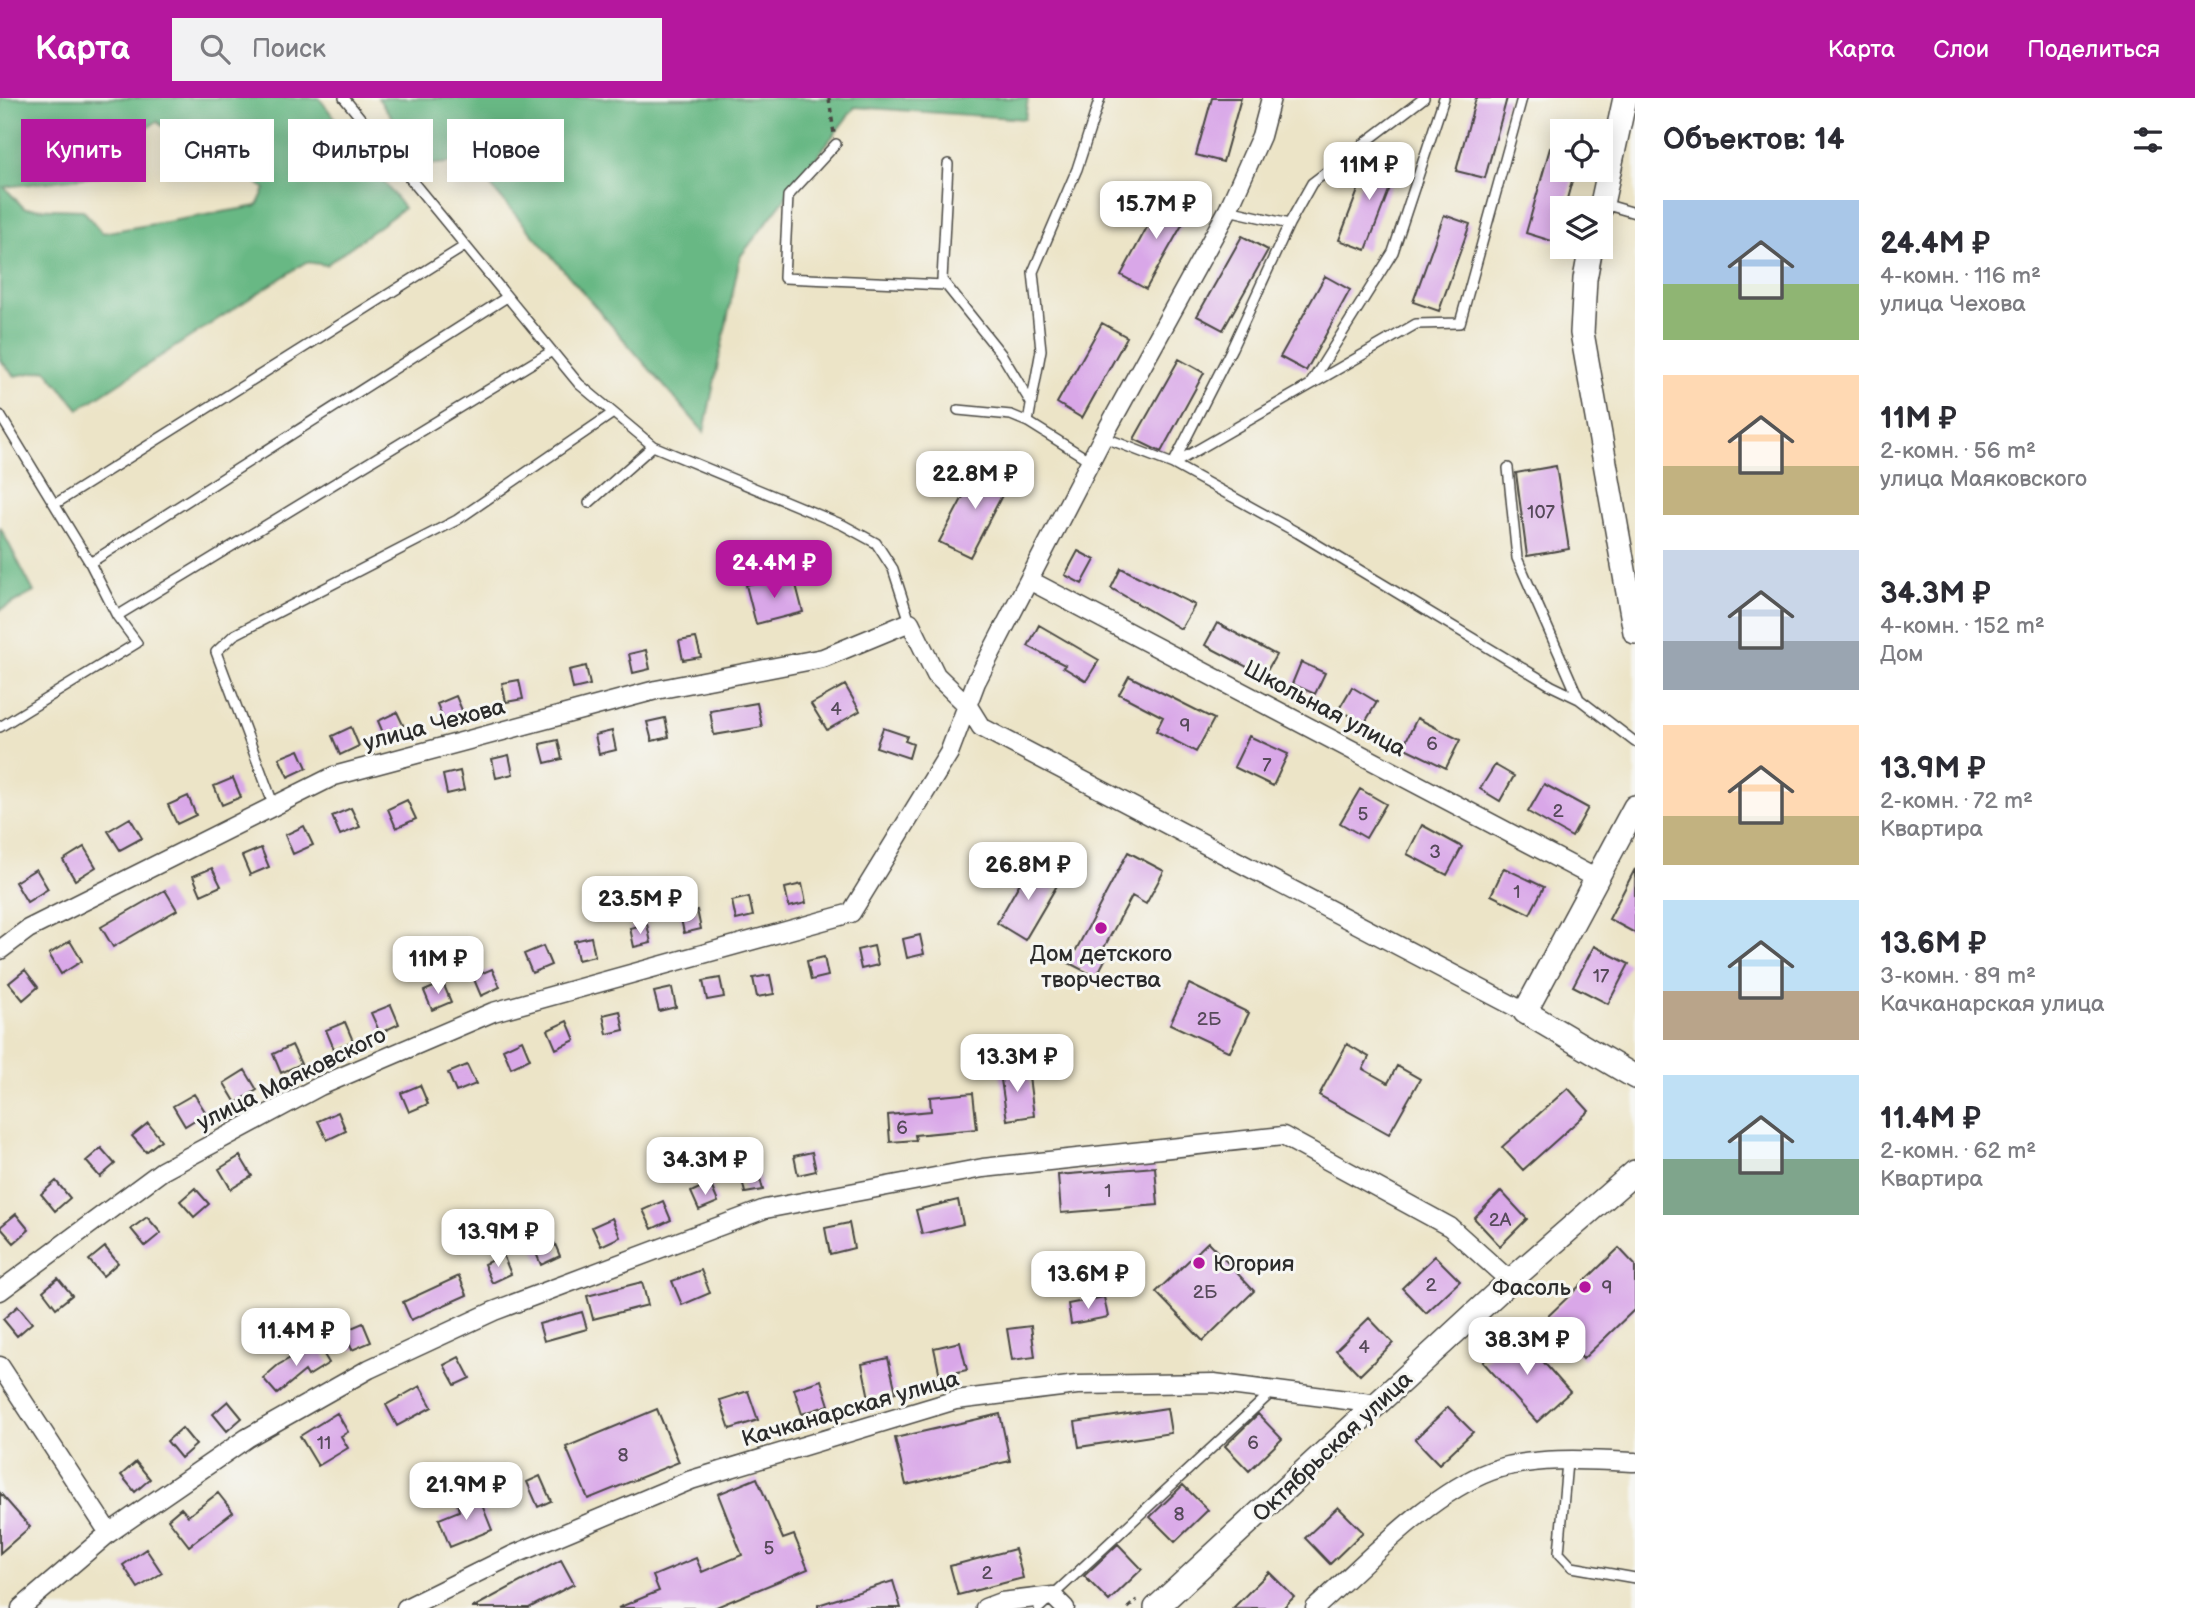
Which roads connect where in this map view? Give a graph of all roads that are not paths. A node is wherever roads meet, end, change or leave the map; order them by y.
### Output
1 (344, 98) edge
2 (1100, 98) edge
3 (1271, 98) edge
4 (1424, 98) edge
5 (1444, 98) edge
6 (1522, 98) edge
7 (1625, 98) edge
8 (836, 144) road end
9 (948, 164) dead end
10 (1604, 196) edge
11 (1613, 208) edge
12 (1228, 210) junction
13 (1635, 213) edge
14 (1289, 224) junction
15 (465, 246) junction
16 (1589, 259) edge
17 (945, 285) junction
18 (507, 297) junction
19 (552, 351) junction
20 (1309, 387) junction
21 (1031, 403) junction
22 (958, 410) dead end
23 (614, 413) junction
24 (0, 415) edge
25 (1028, 422) junction
26 (1103, 438) junction
27 (653, 446) junction
28 (1092, 462) junction
29 (1173, 464) junction
30 (1508, 468) dead end
31 (589, 503) dead end
32 (55, 504) junction
33 (90, 563) junction
34 (1029, 580) junction
35 (117, 616) junction
36 (910, 622) junction
37 (1635, 632) edge
38 (1579, 699) junction
39 (968, 706) junction
40 (0, 727) edge
41 (1635, 742) edge
42 (274, 806) junction
43 (1635, 807) edge
44 (1597, 880) junction
45 (0, 950) edge
46 (1525, 1012) junction
47 (1635, 1077) edge
48 (1635, 1172) edge
49 (1510, 1281) junction
50 (0, 1291) edge
51 (0, 1366) edge
52 (1273, 1390) junction
53 (1378, 1404) junction
54 (1567, 1462) junction
55 (1635, 1462) edge
56 (109, 1533) junction
57 (1635, 1578) edge
58 (1052, 1604) edge
59 (21, 1608) edge
60 (406, 1608) edge
61 (985, 1608) edge
62 (1156, 1608) edge
63 (1315, 1608) edge

1 - 15 lane
2 - 21 lane
3 - 12 street, улица Маяковского
4 - 14 lane
5 - 20 lane
6 - 20 lane
7 - 10 street
8 - 17 lane
9 - 17 lane
11 - 13 lane
12 - 14 lane
12 - 26 street, улица Маяковского
14 - 29 lane
15 - 18 lane
15 - 32 lane
16 - 37 street
17 - 21 lane
18 - 19 lane
18 - 33 lane
19 - 23 lane
19 - 35 lane
20 - 29 lane
21 - 25 lane
22 - 25 lane
23 - 27 lane
23 - 42 lane
24 - 32 lane
25 - 28 lane
26 - 28 street, улица Маяковского
26 - 29 lane
27 - 31 lane
27 - 36 lane
28 - 34 street, улица Маяковского
29 - 38 lane
30 - 38 lane
32 - 33 lane
33 - 35 lane
34 - 39 street, улица Маяковского
34 - 44 street, Школьная улица
35 - 40 lane
36 - 39 street
36 - 42 street, улица Чехова
38 - 41 lane
39 - 46 street
39 - 50 street, улица Маяковского
42 - 45 street, улица Чехова
43 - 44 street
44 - 46 street
46 - 47 street
48 - 49 street, Октябрьская улица
49 - 53 street, Октябрьская улица
49 - 56 street
51 - 56 street
52 - 53 street, Качканарская улица
52 - 58 lane
52 - 60 street, Качканарская улица
53 - 62 street, Октябрьская улица
54 - 55 street
54 - 57 lane
54 - 63 street
56 - 59 street
58 - 61 street

